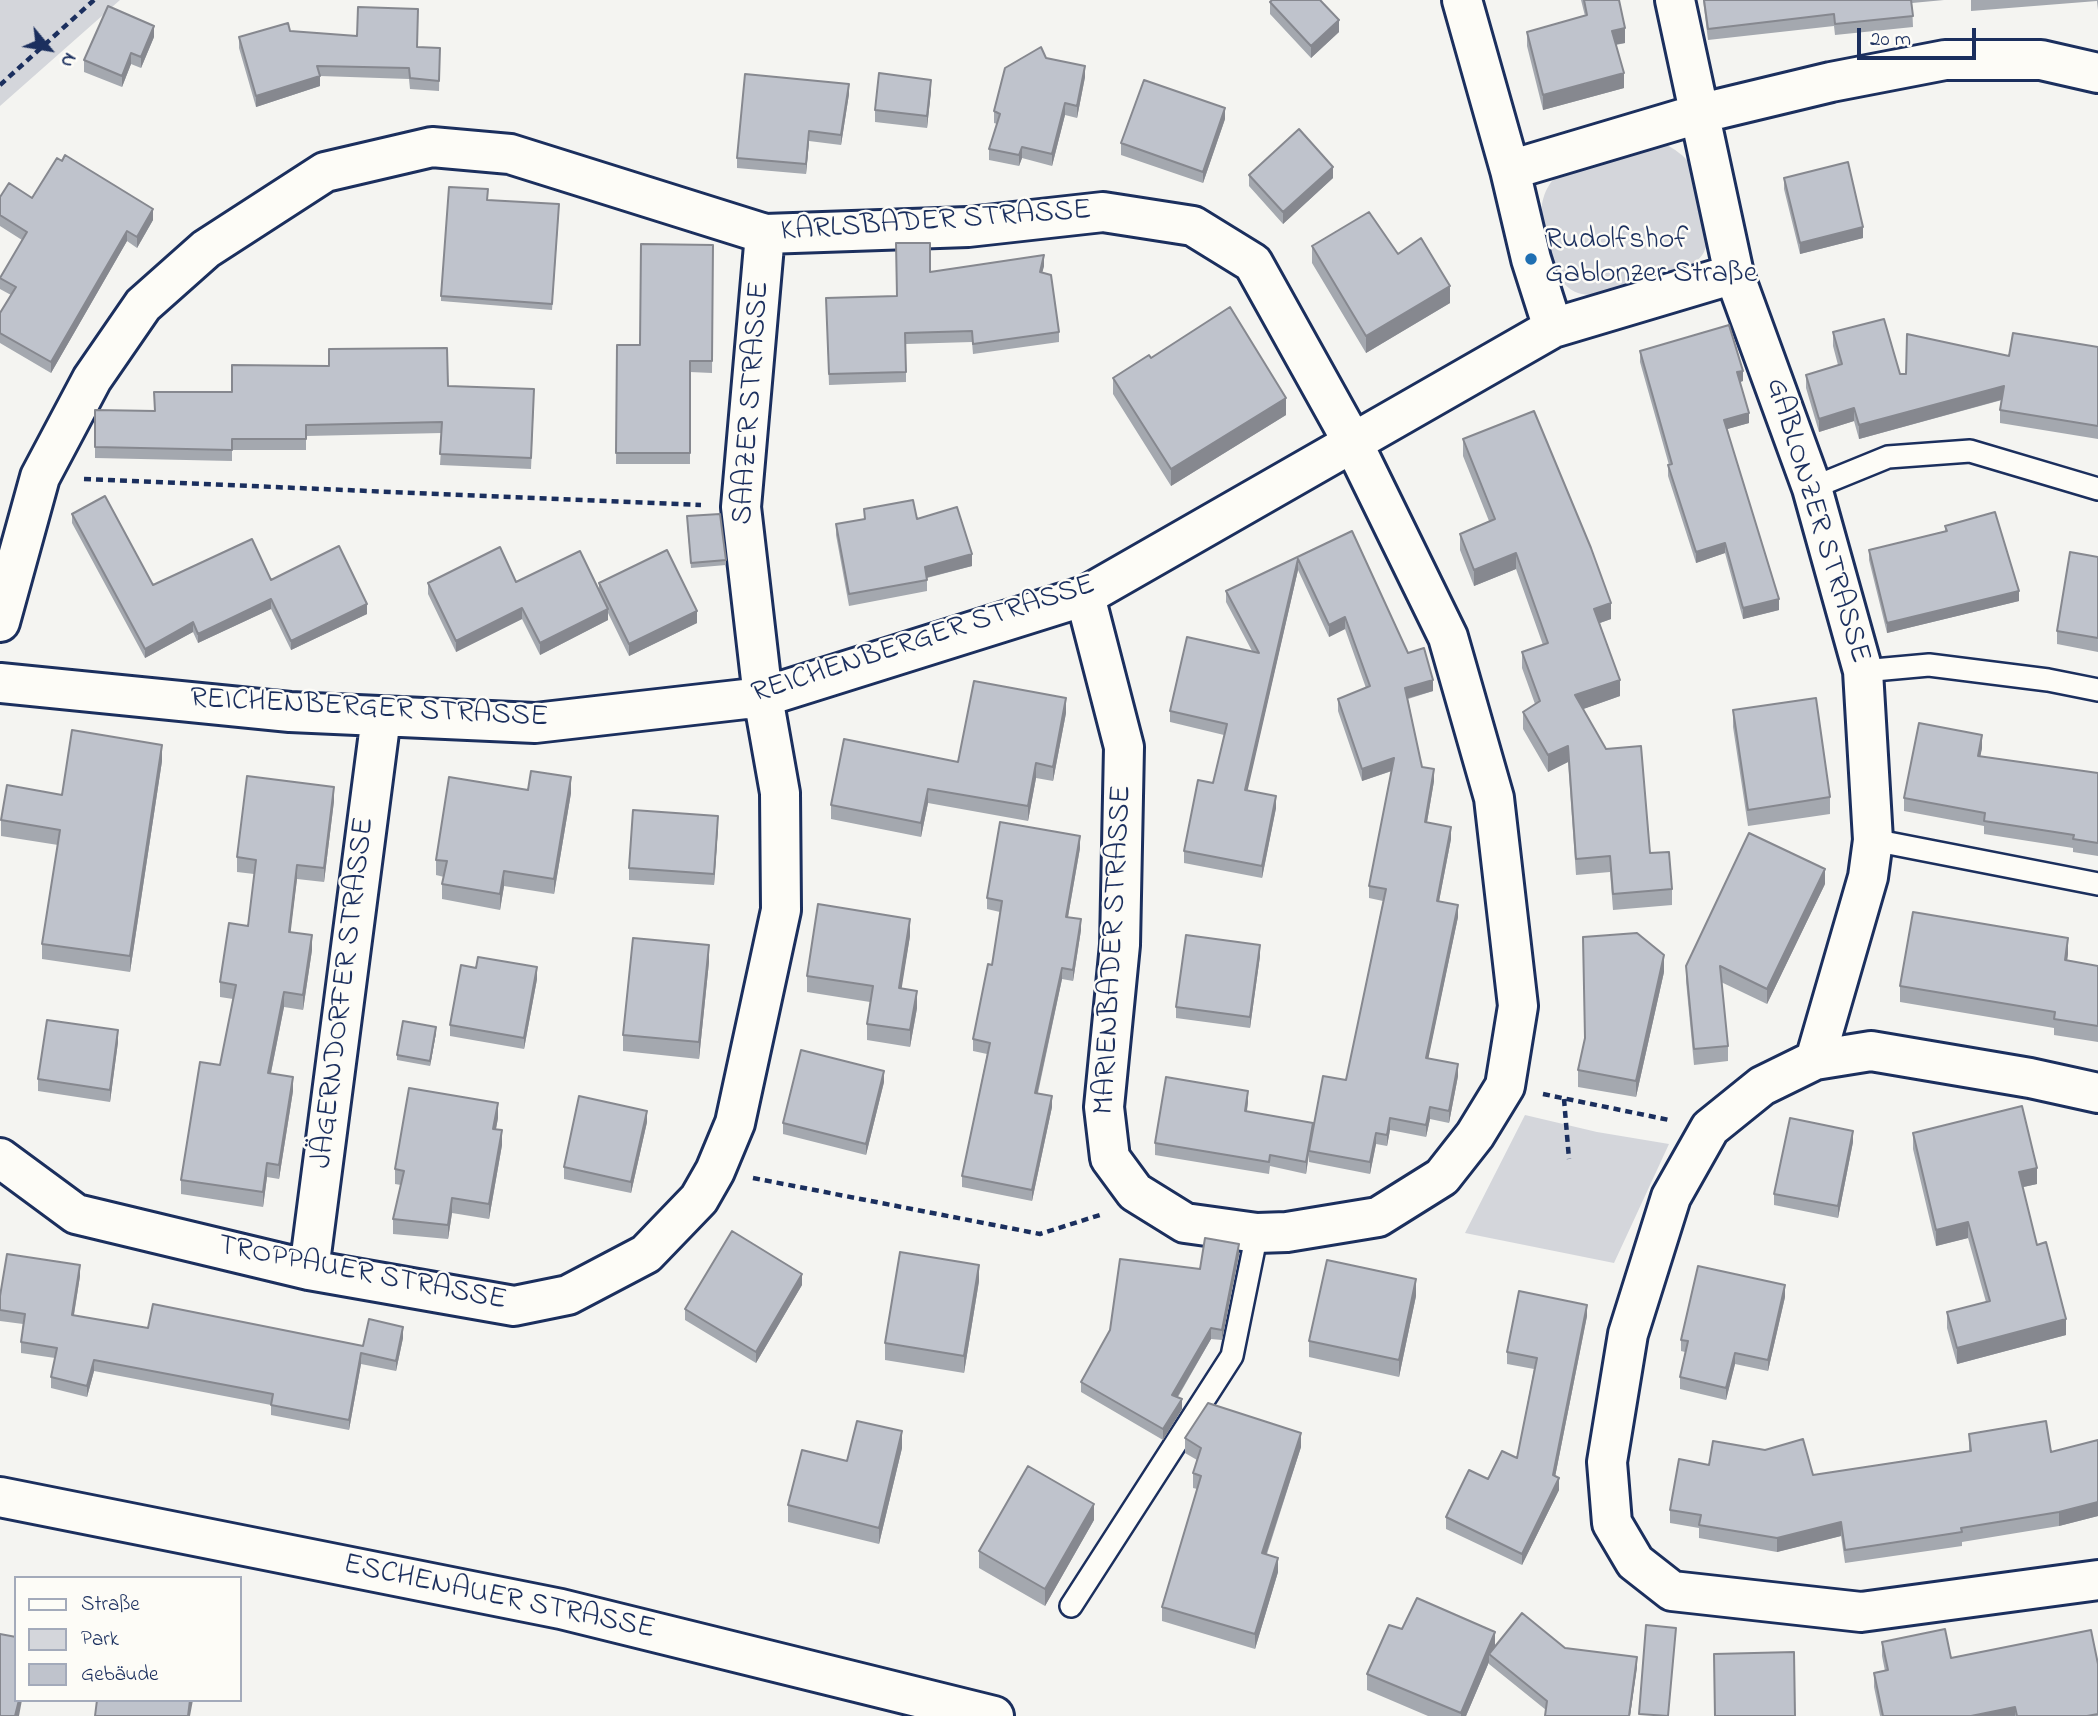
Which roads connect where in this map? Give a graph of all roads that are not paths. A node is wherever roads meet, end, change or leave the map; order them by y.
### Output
1 (1462, 0) edge
2 (1675, 0) edge
3 (2098, 73) edge
4 (1698, 114) junction
5 (1510, 170) junction
6 (765, 234) junction
7 (1734, 274) junction
8 (1553, 328) junction
9 (1352, 441) junction
10 (1812, 488) junction
11 (2098, 489) edge
12 (1085, 596) junction
13 (0, 622) edge
14 (1863, 671) junction
15 (0, 683) edge
16 (2098, 690) edge
17 (763, 697) junction
18 (381, 717) junction
19 (1873, 840) junction
20 (2098, 884) edge
21 (1815, 1060) junction
22 (2098, 1093) edge
23 (0, 1158) edge
24 (1256, 1233) junction
25 (309, 1270) junction
26 (0, 1497) edge
27 (2098, 1580) edge
28 (1071, 1606) dead end
29 (994, 1716) edge

1 - 5 street
2 - 4 street, GABLONZER STRASSE
3 - 4 street
4 - 5 street
4 - 7 street, GABLONZER STRASSE
5 - 8 street
6 - 9 street, KARLSBADER STRASSE
6 - 13 street, KARLSBADER STRASSE
6 - 17 street, SAAZER STRASSE
7 - 8 street, REICHENBERGER STRASSE
7 - 10 street, GABLONZER STRASSE
8 - 9 street, REICHENBERGER STRASSE
9 - 12 street, REICHENBERGER STRASSE
9 - 24 street, MARIENBADER STRASSE
10 - 11 lane
10 - 14 street, GABLONZER STRASSE
12 - 17 street, REICHENBERGER STRASSE
12 - 24 street, MARIENBADER STRASSE
14 - 16 lane
14 - 19 street, GABLONZER STRASSE
15 - 18 street, REICHENBERGER STRASSE
17 - 18 street, REICHENBERGER STRASSE
17 - 25 street, TROPPAUER STRASSE
18 - 25 street, JÄGERNDORFER STRASSE
19 - 20 lane
19 - 21 street, GABLONZER STRASSE
21 - 22 street
21 - 27 street
23 - 25 street, TROPPAUER STRASSE
24 - 28 lane
26 - 29 street, ESCHENAUER STRASSE

